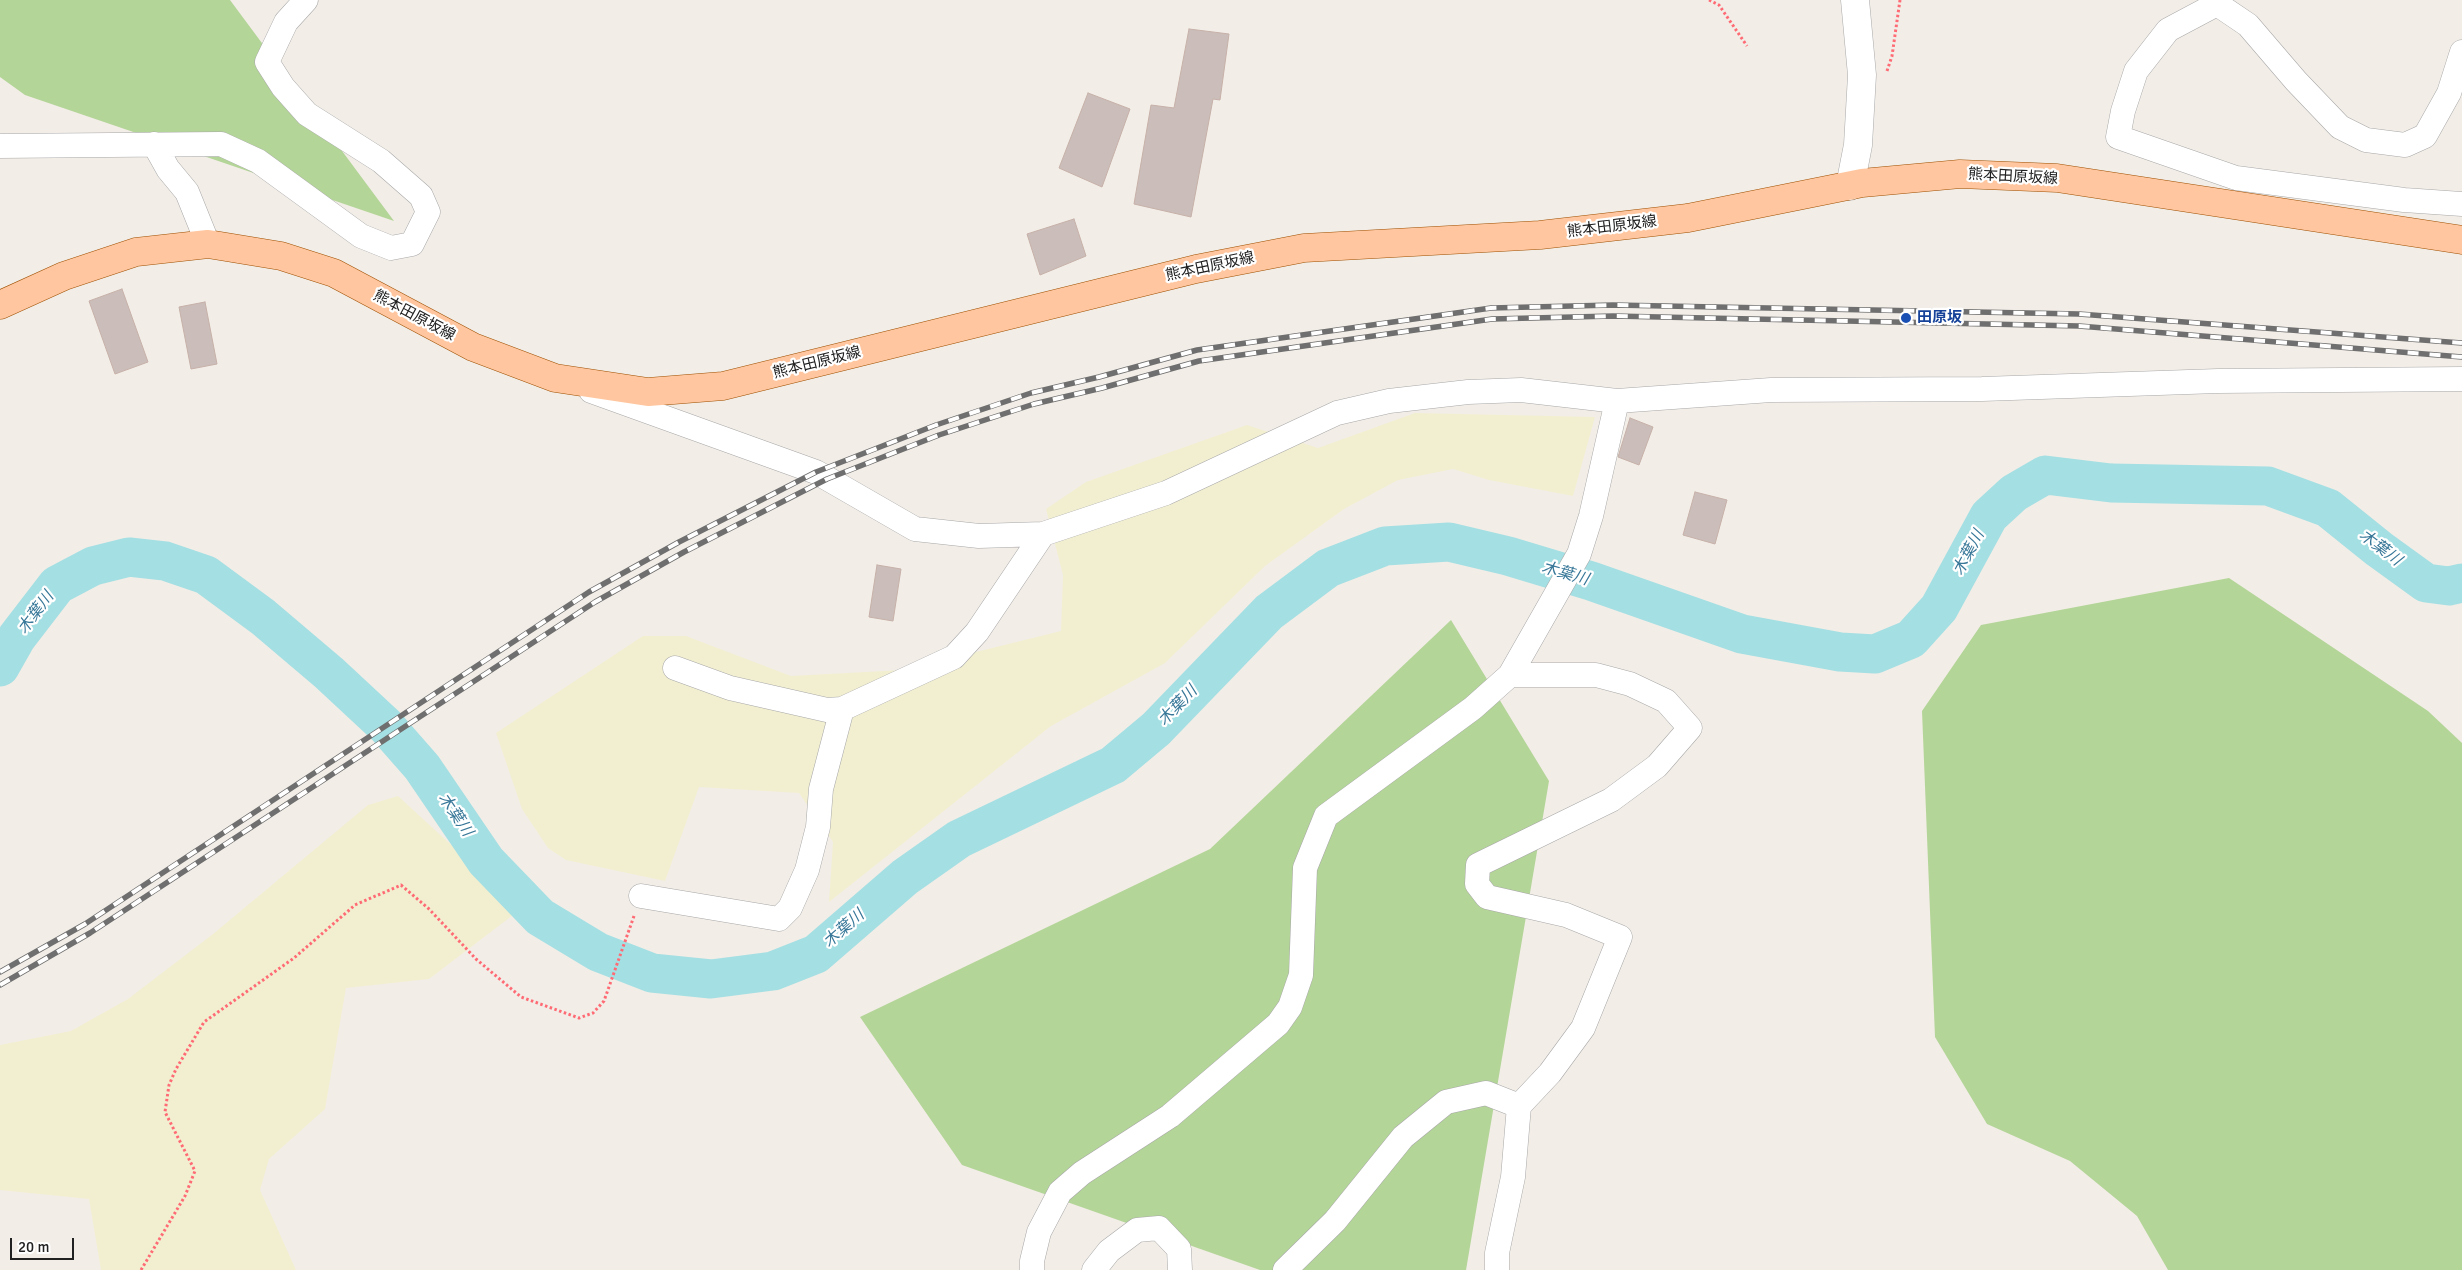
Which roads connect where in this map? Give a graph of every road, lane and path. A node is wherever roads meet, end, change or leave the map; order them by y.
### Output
1 (306, 0) edge
2 (1709, 0) edge
3 (1855, 0) edge
4 (1747, 46) dead end
5 (2462, 52) edge
6 (154, 144) junction
7 (0, 146) edge
8 (1850, 186) junction
9 (2462, 204) edge
10 (2462, 240) edge
11 (208, 244) junction
12 (0, 304) edge
13 (555, 378) junction
14 (2462, 379) edge
15 (1616, 401) junction
16 (1043, 534) junction
17 (675, 668) dead end
18 (1510, 675) junction
19 (842, 710) junction
20 (641, 896) joint
21 (1520, 1106) junction
22 (141, 1270) edge
23 (1032, 1270) edge
24 (1094, 1270) edge
25 (1180, 1270) edge
26 (1286, 1270) edge
27 (1497, 1270) edge

1 - 6 street
2 - 4 path
3 - 8 street
5 - 9 street
6 - 7 street
6 - 11 street
8 - 10 main road, 熊本田原坂線
8 - 13 main road, 熊本田原坂線
11 - 12 main road, 熊本田原坂線
11 - 13 main road, 熊本田原坂線
13 - 16 street
14 - 15 street
15 - 16 street
15 - 18 street
16 - 19 street
17 - 19 street
18 - 21 street
18 - 23 street
19 - 20 street
20 - 22 path
21 - 26 street
21 - 27 street
24 - 25 street

